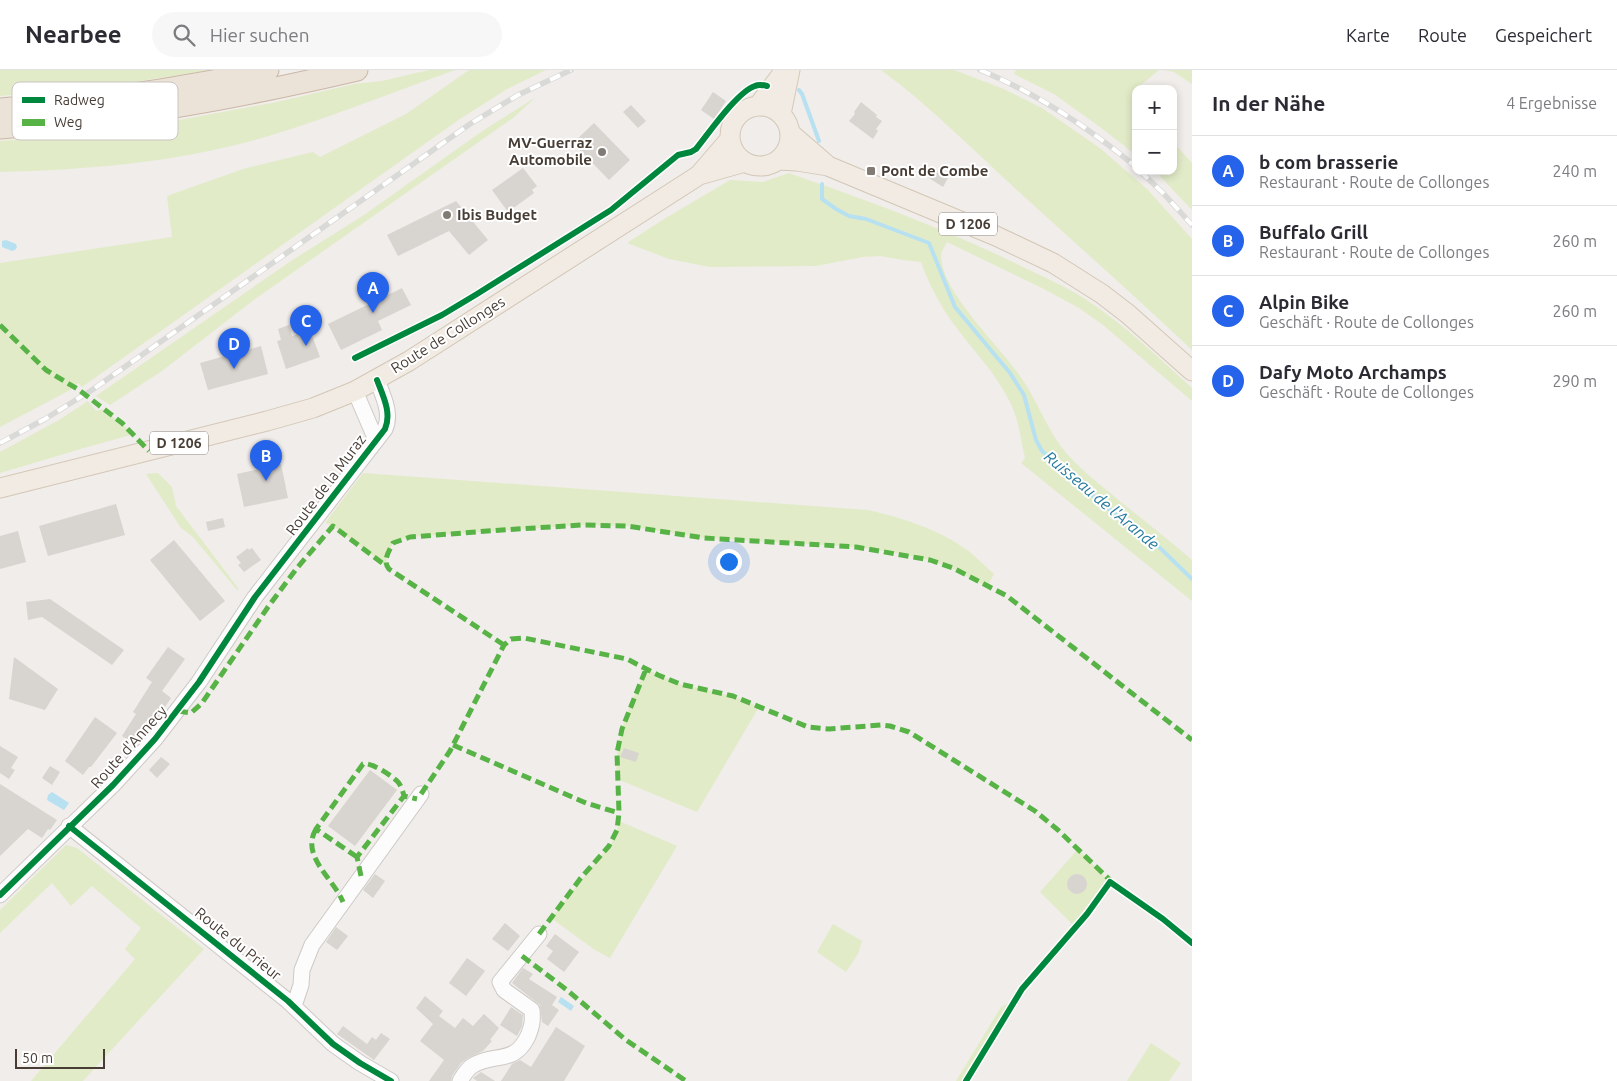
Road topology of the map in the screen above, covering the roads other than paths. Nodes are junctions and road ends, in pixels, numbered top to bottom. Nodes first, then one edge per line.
1 (268, 70) edge
2 (357, 70) edge
3 (784, 70) edge
4 (790, 70) edge
5 (178, 88) edge
6 (758, 106) junction
7 (178, 107) edge
8 (781, 114) junction
9 (790, 133) junction
10 (730, 139) junction
11 (779, 160) junction
12 (746, 162) junction
13 (828, 166) junction
14 (699, 176) junction
15 (1192, 370) edge
16 (377, 380) junction
17 (355, 391) junction
18 (376, 440) junction
19 (0, 488) edge
20 (255, 597) joint
21 (421, 794) dead end
22 (69, 826) junction
23 (0, 895) edge
24 (539, 934) dead end
25 (294, 1006) junction
26 (391, 1081) edge
27 (460, 1081) edge

1 - 5 highway
2 - 7 highway
3 - 6 main road
4 - 8 main road
6 - 8 main road
6 - 10 main road
8 - 9 main road
9 - 11 main road
9 - 13 main road, D 1206
10 - 12 main road
10 - 14 main road, Route de Collonges / D 1206
11 - 12 main road
11 - 13 main road, D 1206
12 - 14 main road, Route de Collonges / D 1206
13 - 15 main road, D 1206
14 - 16 main road, Route de Collonges / D 1206
16 - 17 main road, Route de Collonges / D 1206
16 - 18 street, Route de la Muraz
17 - 18 street, Route de la Muraz
17 - 19 main road, Route de Collonges / D 1206
18 - 20 street, Route de la Muraz
20 - 22 street, Route d'Annecy
21 - 25 street
22 - 23 street, Route d'Annecy
22 - 25 street, Route du Prieur
24 - 27 street
25 - 26 street, Route du Prieur

